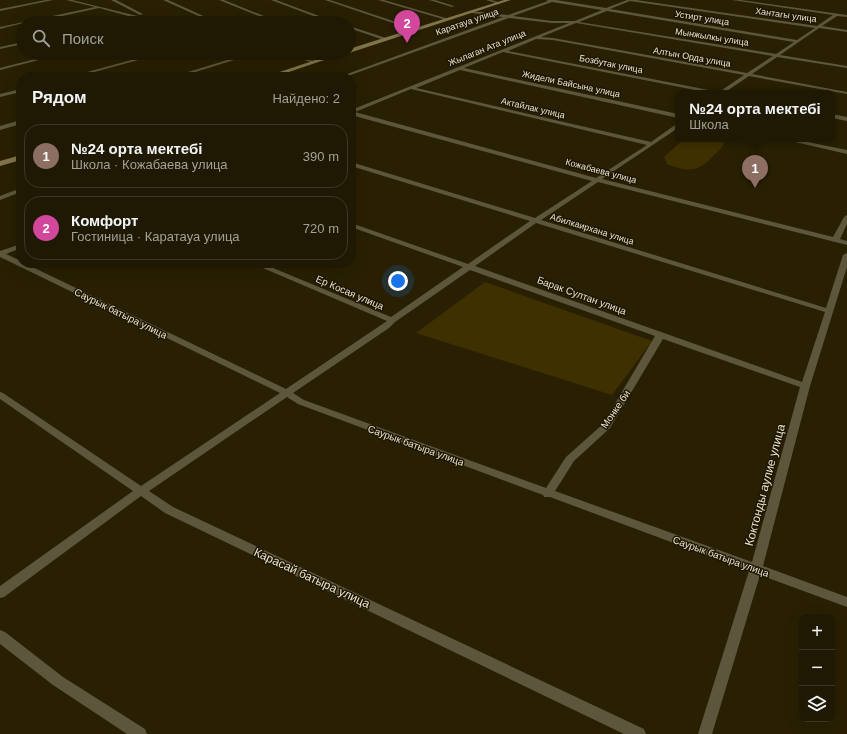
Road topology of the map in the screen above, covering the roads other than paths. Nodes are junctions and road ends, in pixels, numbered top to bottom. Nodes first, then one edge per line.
1 (51, 0) edge
2 (68, 0) edge
3 (113, 0) edge
4 (165, 0) edge
5 (221, 0) edge
6 (273, 0) edge
7 (327, 0) edge
8 (380, 0) edge
9 (431, 0) edge
10 (488, 0) edge
11 (509, 0) edge
12 (551, 0) edge
13 (629, 0) edge
14 (734, 0) edge
15 (499, 3) junction
16 (452, 6) dead end
17 (100, 7) junction
18 (0, 10) edge
19 (603, 10) junction
20 (472, 12) junction
21 (836, 14) junction
22 (57, 16) edge
23 (136, 16) joint
24 (201, 16) edge
25 (261, 16) edge
26 (317, 16) edge
27 (512, 16) junction
28 (847, 16) edge
29 (448, 19) junction
30 (394, 22) dead end
31 (575, 22) junction
32 (16, 25) edge
33 (818, 27) junction
34 (0, 28) edge
35 (356, 29) edge
36 (847, 31) edge
37 (534, 38) junction
38 (385, 39) junction
39 (798, 41) junction
40 (16, 45) edge
41 (0, 48) edge
42 (356, 49) edge
43 (503, 51) junction
44 (777, 56) junction
45 (36, 60) edge
46 (135, 60) edge
47 (231, 60) edge
48 (307, 60) edge
49 (321, 60) edge
50 (315, 62) junction
51 (847, 67) edge
52 (461, 68) junction
53 (0, 69) edge
54 (90, 72) edge
55 (191, 72) edge
56 (284, 72) edge
57 (355, 72) edge
58 (748, 75) junction
59 (411, 88) junction
60 (702, 90) edge
61 (726, 90) edge
62 (16, 91) edge
63 (847, 92) edge
64 (0, 96) edge
65 (356, 111) edge
66 (356, 114) edge
67 (675, 115) edge
68 (835, 116) edge
69 (847, 118) edge
70 (16, 123) edge
71 (675, 127) edge
72 (0, 128) edge
73 (799, 142) edge
74 (652, 144) junction
75 (847, 152) edge
76 (16, 159) edge
77 (0, 164) edge
78 (356, 166) edge
79 (597, 180) junction
80 (16, 192) edge
81 (0, 198) edge
82 (847, 217) edge
83 (535, 221) junction
84 (356, 227) edge
85 (835, 241) junction
86 (847, 243) edge
87 (16, 248) edge
88 (0, 254) edge
89 (847, 255) edge
90 (16, 262) edge
91 (469, 266) junction
92 (29, 268) edge
93 (267, 268) edge
94 (829, 311) junction
95 (392, 320) junction
96 (660, 336) junction
97 (806, 386) junction
98 (287, 394) junction
99 (0, 395) edge
100 (141, 491) junction
101 (548, 494) junction
102 (756, 568) junction
103 (0, 593) edge
104 (847, 602) edge
105 (0, 636) edge
106 (140, 734) edge
107 (639, 734) edge
108 (705, 734) edge

1 - 18 street
2 - 17 street
3 - 23 street
4 - 24 street
5 - 25 street
6 - 26 street
7 - 30 street
8 - 29 street
9 - 16 street
10 - 15 street
11 - 15 main road
12 - 19 street, Устирт улица
12 - 27 street, Каратауа улица
13 - 19 street, Жылаган Ата улица
13 - 33 street, Хантагы улица
14 - 21 street
15 - 20 main road
17 - 22 street
17 - 23 street
19 - 31 street, Жылаган Ата улица
19 - 39 street, Устирт улица
20 - 27 street
20 - 29 main road
21 - 28 street
21 - 33 street
27 - 31 street
27 - 57 street, Каратауа улица
29 - 38 main road
31 - 37 street, Жылаган Ата улица
31 - 44 street, Мынжылкы улица
32 - 34 street
33 - 36 street, Хантагы улица
33 - 39 street
35 - 38 street
37 - 43 street, Жылаган Ата улица
37 - 58 street, Алтын Орда улица
38 - 42 main road
39 - 44 street
40 - 41 street
43 - 52 street, Жылаган Ата улица
43 - 60 street, Бозбутак улица
44 - 51 street, Мынжылкы улица
44 - 58 street
45 - 53 street
46 - 54 street
47 - 55 street
48 - 50 street
49 - 50 main road
50 - 56 main road
52 - 59 street, Жылаган Ата улица
52 - 67 street, Жидели Байсына улица
58 - 61 street
58 - 63 street, Алтын Орда улица
59 - 65 street, Жылаган Ата улица
59 - 74 street, Актайлак улица
62 - 64 street
66 - 79 street, Кожабаева улица
68 - 69 street
70 - 72 street
71 - 74 street
73 - 75 street
74 - 79 street
76 - 77 main road
78 - 83 street, Абилкаирхана улица
79 - 83 street
79 - 85 street, Кожабаева улица
80 - 81 street
82 - 85 street
83 - 91 street
83 - 94 street, Абилкаирхана улица
84 - 91 street, Барак Султан улица
85 - 86 street, Кожабаева улица
87 - 88 street
88 - 90 street, Саурык батыра улица
89 - 94 street, Коктонды аулие улица
91 - 95 street
91 - 96 street, Барак Султан улица
92 - 98 street, Саурык батыра улица
93 - 95 street, Ер Косая улица
94 - 97 street, Коктонды аулие улица
95 - 98 street
96 - 97 street, Барак Султан улица
96 - 101 street, Монке би
97 - 102 street, Коктонды аулие улица
98 - 100 street
98 - 101 street, Саурык батыра улица
99 - 100 street, Карасай батыра улица
100 - 103 street
100 - 107 street, Карасай батыра улица
101 - 102 street, Саурык батыра улица
102 - 104 street, Саурык батыра улица
102 - 108 street, Коктонды аулие улица
105 - 106 street

